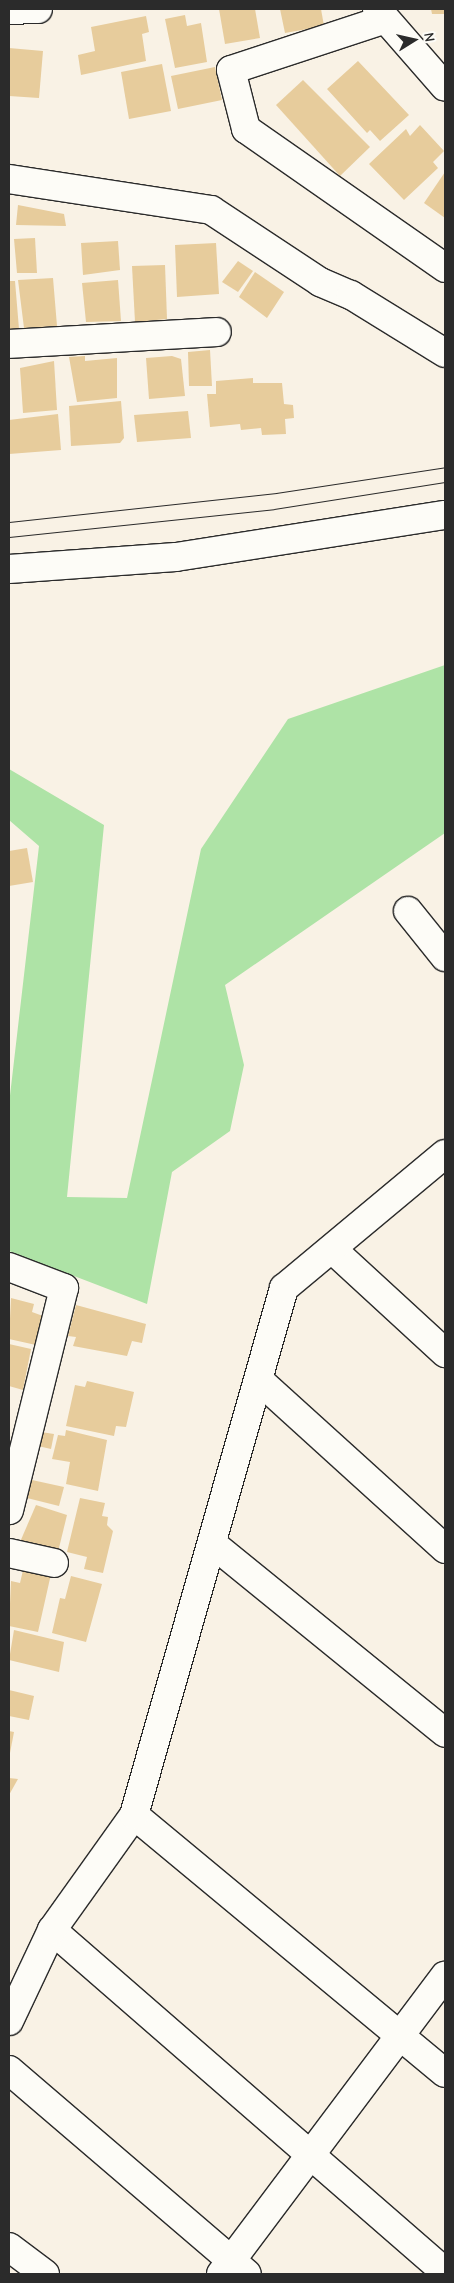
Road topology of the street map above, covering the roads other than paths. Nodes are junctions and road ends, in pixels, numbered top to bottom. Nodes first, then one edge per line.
1 (38, 9) edge
2 (9, 10) edge
3 (380, 15) edge
4 (445, 87) edge
5 (9, 179) edge
6 (445, 268) edge
7 (217, 332) dead end
8 (9, 344) edge
9 (445, 353) edge
10 (445, 515) edge
11 (9, 569) edge
12 (408, 911) dead end
13 (445, 957) edge
14 (441, 1165) edge
15 (332, 1249) junction
16 (9, 1267) edge
17 (445, 1353) edge
18 (260, 1381) junction
19 (9, 1510) edge
20 (214, 1545) junction
21 (445, 1549) edge
22 (9, 1553) edge
23 (54, 1563) dead end
24 (445, 1733) edge
25 (134, 1815) junction
26 (52, 1930) junction
27 (445, 1976) edge
28 (9, 2021) edge
29 (400, 2036) junction
30 (9, 2070) edge
31 (445, 2073) edge
32 (309, 2156) junction
33 (9, 2247) edge
34 (233, 2270) edge
35 (445, 2272) edge
36 (45, 2274) edge

1 - 2 street
3 - 4 street
3 - 6 street
5 - 9 street
7 - 8 street
10 - 11 street
12 - 13 street
14 - 15 street
15 - 17 street
15 - 18 street
16 - 19 street
18 - 20 street
18 - 21 street
20 - 24 street
20 - 25 street
22 - 23 street
25 - 26 street
25 - 29 street
26 - 28 street
26 - 32 street
27 - 29 street
29 - 31 street
29 - 32 street
30 - 34 street
32 - 34 street
32 - 35 street
33 - 36 street

